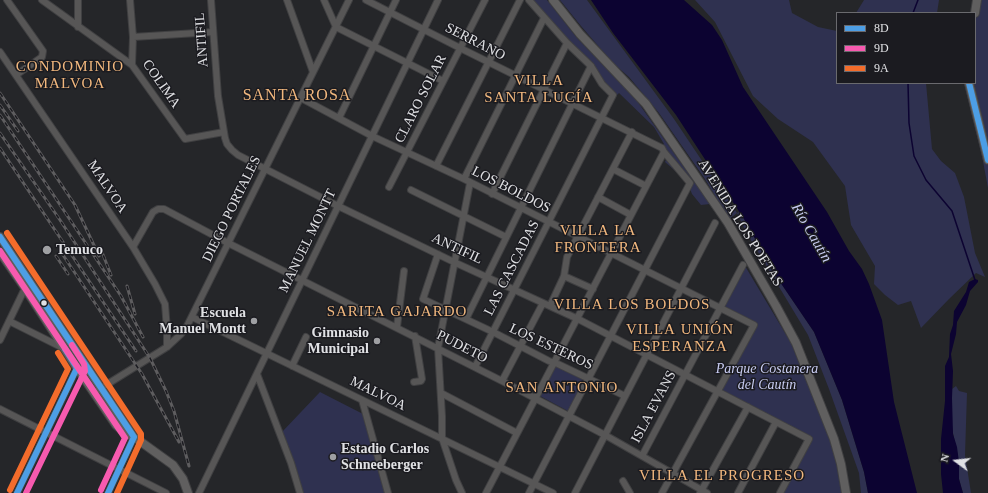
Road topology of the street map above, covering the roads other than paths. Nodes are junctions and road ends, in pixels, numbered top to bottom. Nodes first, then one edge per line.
1 (7, 0) edge
2 (42, 0) edge
3 (78, 0) edge
4 (130, 0) edge
5 (211, 0) edge
6 (287, 0) edge
7 (324, 0) edge
8 (349, 0) edge
9 (366, 0) edge
10 (396, 0) edge
11 (438, 0) edge
12 (485, 0) edge
13 (520, 0) edge
14 (529, 0) edge
15 (553, 0) edge
16 (978, 1) edge
17 (390, 12) junction
18 (975, 12) edge
19 (544, 18) junction
20 (78, 27) junction
21 (336, 27) junction
22 (424, 29) junction
23 (213, 32) junction
24 (133, 37) junction
25 (567, 44) junction
26 (373, 47) junction
27 (460, 48) junction
28 (0, 52) edge
29 (487, 62) junction
30 (407, 64) junction
31 (132, 65) junction
32 (591, 66) junction
33 (313, 72) junction
34 (16, 75) junction
35 (515, 76) junction
36 (443, 82) junction
37 (969, 84) edge
38 (544, 89) junction
39 (301, 98) junction
40 (572, 103) junction
41 (339, 118) junction
42 (602, 118) junction
43 (224, 132) junction
44 (632, 132) junction
45 (372, 136) junction
46 (406, 152) junction
47 (664, 152) junction
48 (988, 160) edge
49 (436, 166) junction
50 (265, 168) junction
51 (613, 169) junction
52 (464, 180) junction
53 (470, 183) junction
54 (646, 186) junction
55 (389, 187) dead end
56 (411, 190) dead end
57 (492, 194) junction
58 (598, 197) junction
59 (338, 206) junction
60 (520, 208) junction
61 (632, 215) junction
62 (464, 216) junction
63 (549, 222) junction
64 (715, 223) dead end
65 (506, 237) junction
66 (577, 237) junction
67 (0, 238) edge
68 (228, 243) junction
69 (134, 247) junction
70 (0, 252) edge
71 (438, 254) junction
72 (611, 254) junction
73 (456, 262) junction
74 (743, 265) dead end
75 (644, 270) junction
76 (404, 271) dead end
77 (487, 276) junction
78 (564, 276) junction
79 (29, 279) junction
80 (302, 280) junction
81 (25, 288) junction
82 (593, 289) junction
83 (681, 289) junction
84 (515, 290) junction
85 (543, 303) junction
86 (550, 306) junction
87 (720, 308) junction
88 (446, 310) junction
89 (192, 317) junction
90 (466, 319) junction
91 (578, 319) junction
92 (9, 321) junction
93 (397, 327) junction
94 (493, 332) junction
95 (416, 336) junction
96 (611, 336) junction
97 (306, 337) dead end
98 (0, 340) edge
99 (520, 346) junction
100 (167, 347) junction
101 (438, 348) junction
102 (66, 350) junction
103 (266, 354) junction
104 (647, 355) junction
105 (85, 362) junction
106 (554, 363) junction
107 (292, 366) junction
108 (475, 367) junction
109 (76, 368) junction
110 (257, 374) junction
111 (684, 375) junction
112 (589, 378) junction
113 (502, 381) junction
114 (414, 382) dead end
115 (102, 388) junction
116 (717, 392) junction
117 (94, 393) junction
118 (441, 393) junction
119 (625, 396) junction
120 (536, 398) junction
121 (362, 400) junction
122 (748, 408) junction
123 (0, 409) edge
124 (569, 416) junction
125 (776, 422) junction
126 (45, 432) junction
127 (517, 433) junction
128 (605, 435) junction
129 (134, 437) junction
130 (442, 438) junction
131 (642, 456) junction
132 (500, 466) junction
133 (120, 469) junction
134 (673, 473) junction
135 (623, 481) dead end
136 (534, 483) junction
137 (298, 485) junction
138 (703, 492) edge
139 (17, 493) edge
140 (108, 493) edge
141 (166, 493) edge
142 (188, 493) edge
143 (199, 493) edge
144 (294, 493) edge
145 (300, 493) edge
146 (388, 493) edge
147 (462, 493) edge
148 (486, 493) edge
149 (529, 493) edge
150 (553, 493) edge
151 (575, 493) edge
152 (630, 493) edge
153 (662, 493) edge
154 (738, 493) edge
155 (780, 493) edge
156 (846, 493) edge

1 - 34 street
2 - 20 street
3 - 20 street
4 - 24 street, COLIMA
5 - 23 street, ANTIFIL
6 - 33 street
7 - 21 street
8 - 21 street, DIEGO PORTALES
9 - 17 street, SERRANO
10 - 17 street
11 - 22 street, MANUEL MONTT
12 - 27 street, CLARO SOLAR
13 - 29 street
14 - 19 street
15 - 156 main road, AVENIDA LOS POETAS
16 - 18 main road
17 - 22 street, SERRANO
17 - 26 street
19 - 25 street
19 - 35 street
20 - 31 street
21 - 26 street
21 - 33 street, DIEGO PORTALES
22 - 27 street, SERRANO
22 - 30 street, MANUEL MONTT
23 - 24 street
23 - 43 street, ANTIFIL
24 - 31 street, COLIMA
25 - 32 street
25 - 38 street
26 - 30 street
26 - 41 street
27 - 29 street, SERRANO
27 - 36 street, CLARO SOLAR
28 - 34 street, MALVOA
29 - 35 street, SERRANO
29 - 49 street
30 - 36 street
30 - 45 street, MANUEL MONTT
31 - 43 street, COLIMA
32 - 40 street
32 - 42 street, LAS CASCADAS
33 - 39 street, DIEGO PORTALES
34 - 69 street, MALVOA
35 - 38 street, SERRANO
35 - 52 street
36 - 46 street, CLARO SOLAR
37 - 48 main road
38 - 40 street, SERRANO
38 - 57 street
39 - 41 street, LOS BOLDOS
39 - 50 street, DIEGO PORTALES
40 - 42 street, SERRANO
40 - 60 street
41 - 45 street, LOS BOLDOS
42 - 44 street, SERRANO
42 - 63 street, LAS CASCADAS
43 - 50 street, ANTIFIL
44 - 47 street, SERRANO
44 - 51 street
45 - 46 street, LOS BOLDOS
45 - 59 street, MANUEL MONTT
46 - 49 street, LOS BOLDOS
46 - 55 street, CLARO SOLAR
47 - 54 street
47 - 75 street, SERRANO
49 - 52 street, LOS BOLDOS
50 - 59 street, ANTIFIL
50 - 68 street, DIEGO PORTALES
51 - 54 street
51 - 58 street
52 - 53 street, LOS BOLDOS
53 - 57 street, LOS BOLDOS
53 - 62 street
54 - 61 street
56 - 62 street
57 - 60 street, LOS BOLDOS
58 - 61 street
58 - 66 street
59 - 71 street, ANTIFIL
59 - 80 street, MANUEL MONTT
60 - 63 street, LOS BOLDOS
60 - 65 street
61 - 72 street
62 - 65 street
62 - 73 street
63 - 66 street, LOS BOLDOS
63 - 84 street, LAS CASCADAS
64 - 83 street
65 - 77 street
66 - 72 street, LOS BOLDOS
66 - 78 street
67 - 79 main road
68 - 69 street, PUDETO
68 - 80 street, PUDETO
68 - 89 street, DIEGO PORTALES
69 - 100 street, MALVOA
70 - 81 main road
71 - 73 street, ANTIFIL
71 - 88 street, LOS ESTEROS
72 - 75 street, LOS BOLDOS
72 - 82 street
73 - 77 street, ANTIFIL
73 - 88 street
74 - 87 street, ISLA EVANS
75 - 83 street, LOS BOLDOS
75 - 96 street
76 - 93 street
77 - 84 street, ANTIFIL
77 - 90 street
78 - 82 street
78 - 86 street
79 - 81 street
79 - 105 main road
80 - 93 street, PUDETO
80 - 103 street, MANUEL MONTT
81 - 92 street
81 - 102 main road
82 - 91 street
83 - 87 street, LOS BOLDOS
83 - 104 street
84 - 85 street, ANTIFIL
84 - 94 street, LAS CASCADAS
85 - 86 street, ANTIFIL
85 - 99 street
86 - 91 street, ANTIFIL
87 - 111 street, ISLA EVANS
87 - 116 street, LOS BOLDOS
88 - 90 street, LOS ESTEROS
88 - 101 street
89 - 100 street, DIEGO PORTALES
89 - 103 street, MALVOA
90 - 94 street, LOS ESTEROS
91 - 96 street, ANTIFIL
91 - 106 street
92 - 98 street
92 - 102 street
93 - 95 street, PUDETO
94 - 99 street, LOS ESTEROS
94 - 108 street, LAS CASCADAS
95 - 101 street, PUDETO
95 - 114 street
96 - 104 street, ANTIFIL
96 - 112 street
97 - 107 street
99 - 106 street, LOS ESTEROS
99 - 113 street
100 - 115 street, DIEGO PORTALES
101 - 108 street, PUDETO
101 - 118 street
102 - 109 main road
103 - 107 street, MALVOA
103 - 110 street, MANUEL MONTT
104 - 111 street, ANTIFIL
104 - 119 street
105 - 109 street
105 - 115 main road
106 - 112 street, LOS ESTEROS
106 - 120 street
107 - 121 street, MALVOA
108 - 113 street, PUDETO
109 - 117 main road
109 - 126 street
110 - 137 street
110 - 143 street, MANUEL MONTT
111 - 116 street, ANTIFIL
111 - 131 street, ISLA EVANS
112 - 119 street, LOS ESTEROS
112 - 124 street
113 - 120 street, PUDETO
115 - 117 street, DIEGO PORTALES
115 - 129 main road
116 - 122 street, ANTIFIL
116 - 134 street
117 - 129 main road
118 - 127 street
118 - 130 street
119 - 128 street
120 - 124 street, PUDETO
120 - 127 street
121 - 130 street, MALVOA
121 - 146 street
122 - 125 street, ANTIFIL
122 - 138 street
123 - 126 street
124 - 128 street, PUDETO
124 - 136 street
125 - 154 street
125 - 155 street, ANTIFIL
126 - 133 street
126 - 139 street
127 - 132 street
128 - 131 street, PUDETO
128 - 151 street
129 - 133 street
129 - 142 main road
130 - 132 street, MALVOA
130 - 147 street
131 - 134 street, PUDETO
132 - 136 street, MALVOA
132 - 148 street
133 - 140 street
133 - 141 street
134 - 138 street, PUDETO
134 - 153 street
135 - 152 street
136 - 149 street
136 - 150 street, MALVOA
137 - 144 street
137 - 145 street

